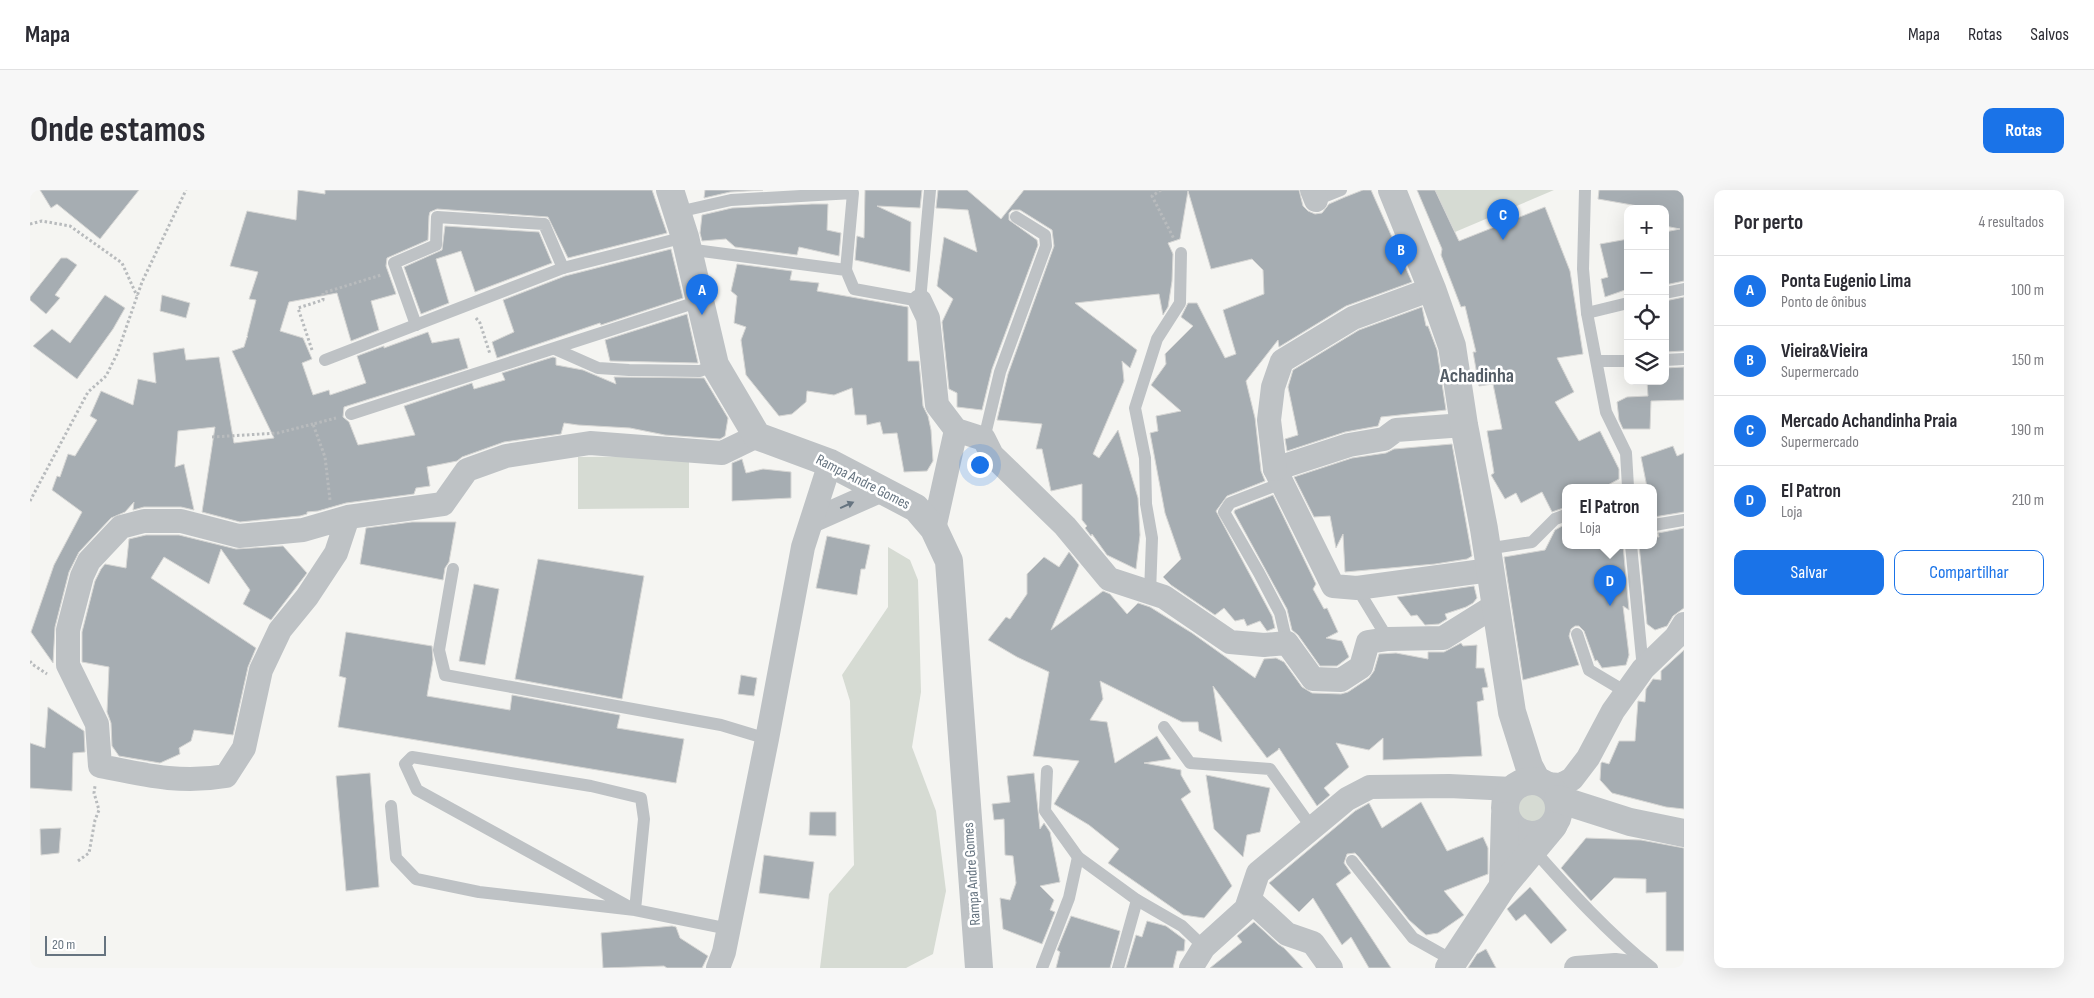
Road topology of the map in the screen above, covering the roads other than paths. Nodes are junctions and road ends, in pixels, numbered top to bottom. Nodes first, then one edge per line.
1 (930, 190) edge
2 (1341, 190) edge
3 (1392, 190) edge
4 (1585, 190) edge
5 (1314, 195) edge
6 (1016, 217) dead end
7 (680, 222) edge
8 (1181, 253) road end
9 (563, 268) junction
10 (846, 270) junction
11 (1432, 289) junction
12 (1684, 289) edge
13 (1669, 293) edge
14 (700, 301) junction
15 (920, 301) junction
16 (1624, 304) edge
17 (1587, 313) junction
18 (416, 325) junction
19 (555, 349) junction
20 (1684, 359) edge
21 (325, 360) road end
22 (1669, 360) edge
23 (1598, 361) junction
24 (1624, 361) edge
25 (715, 365) junction
26 (351, 414) road end
27 (1464, 425) junction
28 (956, 430) junction
29 (757, 436) junction
30 (984, 439) junction
31 (830, 463) junction
32 (1278, 476) junction
33 (1628, 484) edge
34 (882, 490) junction
35 (1562, 516) edge
36 (341, 519) junction
37 (1684, 520) edge
38 (812, 521) junction
39 (1657, 524) edge
40 (934, 529) junction
41 (1631, 549) edge
42 (1488, 559) junction
43 (453, 569) dead end
44 (1357, 588) junction
45 (1150, 593) junction
46 (1496, 605) junction
47 (1684, 624) edge
48 (1577, 634) dead end
49 (1388, 639) junction
50 (1288, 643) junction
51 (1643, 669) junction
52 (1626, 692) junction
53 (1164, 728) dead end
54 (767, 739) junction
55 (1046, 771) dead end
56 (1538, 788) junction
57 (391, 806) dead end
58 (1505, 816) junction
59 (1630, 822) junction
60 (1553, 826) junction
61 (1312, 828) junction
62 (1684, 833) edge
63 (1533, 849) junction
64 (1078, 858) junction
65 (1352, 861) dead end
66 (1502, 886) junction
67 (1137, 900) junction
68 (1250, 900) junction
69 (635, 910) junction
70 (728, 929) junction
71 (1204, 947) junction
72 (1452, 964) edge
73 (718, 968) edge
74 (979, 968) edge
75 (1042, 968) edge
76 (1118, 968) edge
77 (1191, 968) edge
78 (1331, 968) edge
79 (1576, 968) edge
80 (1638, 968) edge
81 (1652, 968) edge

1 - 15 lane
2 - 5 lane
3 - 11 street
4 - 17 lane
6 - 30 lane
7 - 9 lane
7 - 10 lane
7 - 10 lane
7 - 14 street
8 - 45 lane
9 - 18 lane
9 - 18 lane
10 - 15 lane
11 - 27 street
11 - 32 street
12 - 13 lane
14 - 19 lane
14 - 25 street
15 - 28 street
16 - 17 lane
17 - 23 lane
18 - 21 lane
19 - 25 lane
19 - 26 lane
20 - 22 lane
23 - 24 lane
23 - 33 lane
25 - 29 street
27 - 32 street
27 - 42 street
28 - 30 street
28 - 40 street
29 - 31 street, Rampa Andre Gomes
29 - 36 street
30 - 45 street
31 - 34 street, Rampa Andre Gomes
31 - 38 street
32 - 44 street
32 - 50 lane
38 -> 34 street
34 - 40 street, Rampa Andre Gomes
35 - 42 lane
36 - 36 street
37 - 39 lane
38 - 54 street
40 - 74 street, Rampa Andre Gomes
41 - 51 lane
42 - 44 street
42 - 46 street
43 - 54 lane
44 - 49 lane
45 - 50 street
46 - 49 street
46 - 56 street
47 - 51 street
48 - 52 lane
49 - 50 street
51 - 52 street
52 - 56 street
53 - 61 lane
54 - 70 street
55 - 64 lane
56 - 58 street
56 - 59 street
56 - 60 street
56 - 61 street
57 - 69 lane
58 - 60 street
58 - 66 street
59 - 60 street
59 - 62 street
60 - 63 street
61 - 68 street
63 - 66 street
63 - 81 lane
64 - 67 lane
64 - 75 lane
65 - 72 lane
66 - 72 street
67 - 71 lane
67 - 76 lane
68 - 71 street
68 - 78 street
69 - 69 lane
69 - 70 lane
70 - 73 street
71 - 77 street
79 - 80 street

